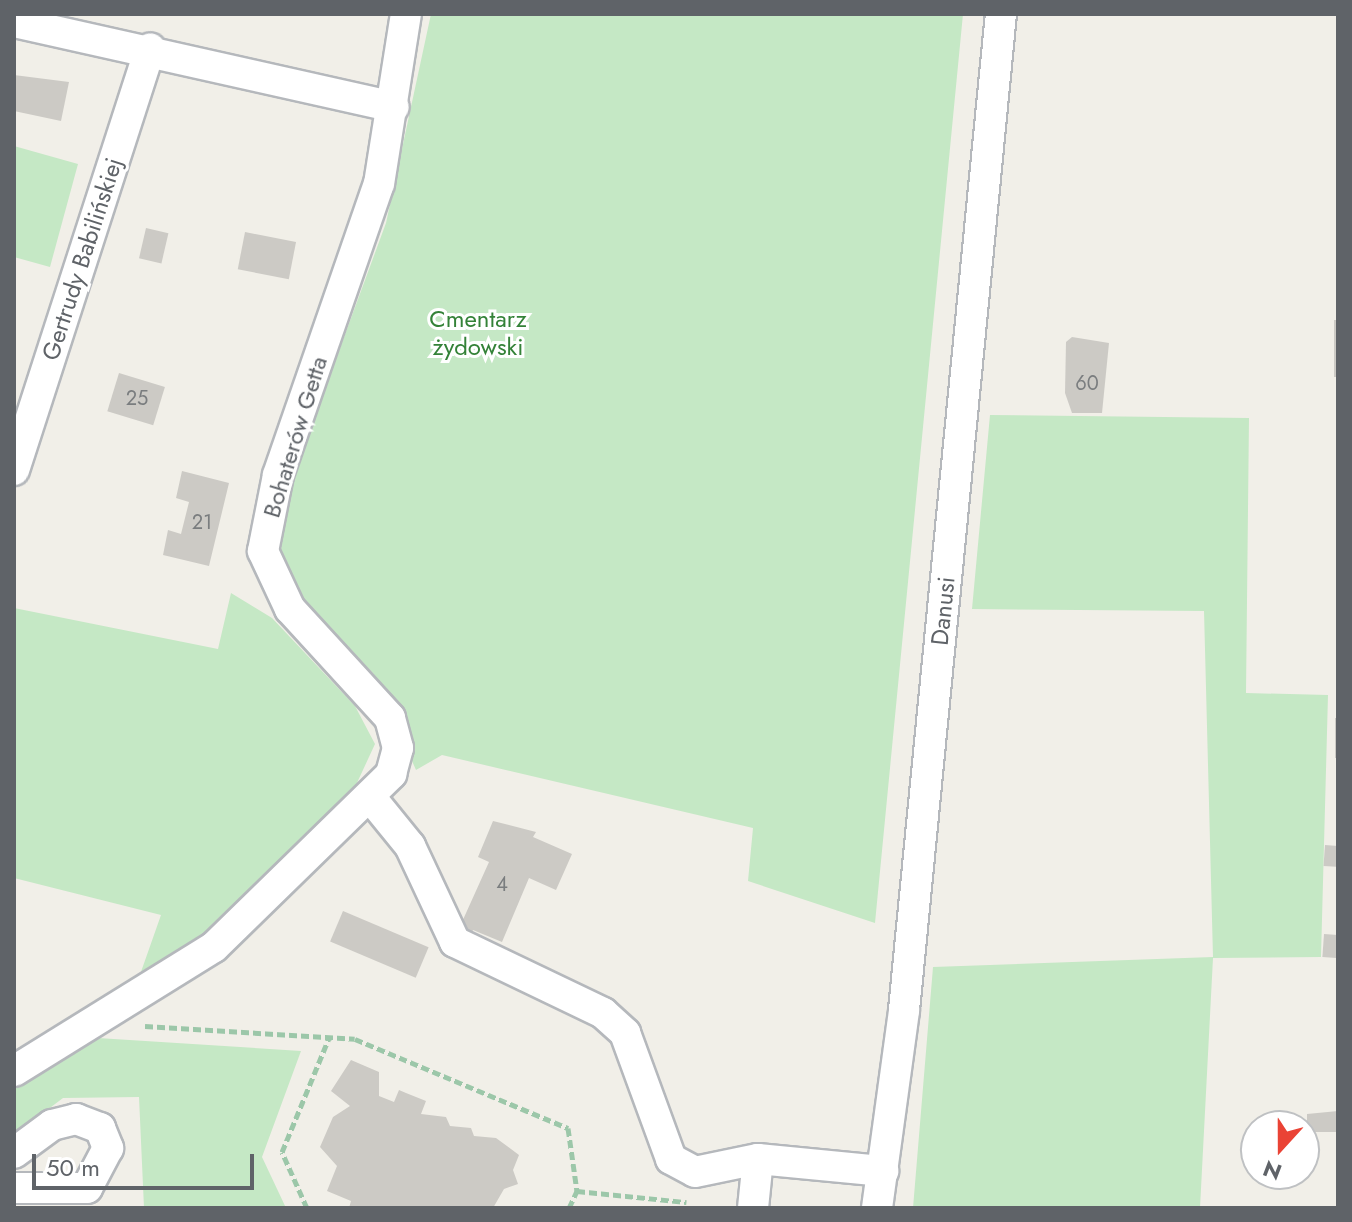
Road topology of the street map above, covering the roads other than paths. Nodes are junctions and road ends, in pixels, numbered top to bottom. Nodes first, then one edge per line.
1 (406, 14) edge
2 (1001, 14) edge
3 (14, 22) edge
4 (150, 48) junction
5 (394, 107) junction
6 (14, 470) edge
7 (371, 798) junction
8 (14, 1071) edge
9 (14, 1153) edge
10 (758, 1159) junction
11 (883, 1171) junction
12 (14, 1188) edge
13 (753, 1208) edge
14 (877, 1208) edge

1 - 5 street, Bohaterów Getta
2 - 11 street, Danusi
3 - 4 street
4 - 5 street
4 - 6 street, Gertrudy Babilińskiej
5 - 7 street, Bohaterów Getta
7 - 8 street, Bohaterów Getta
7 - 10 street
9 - 12 street
10 - 11 street
10 - 13 street
11 - 14 street, Danusi

